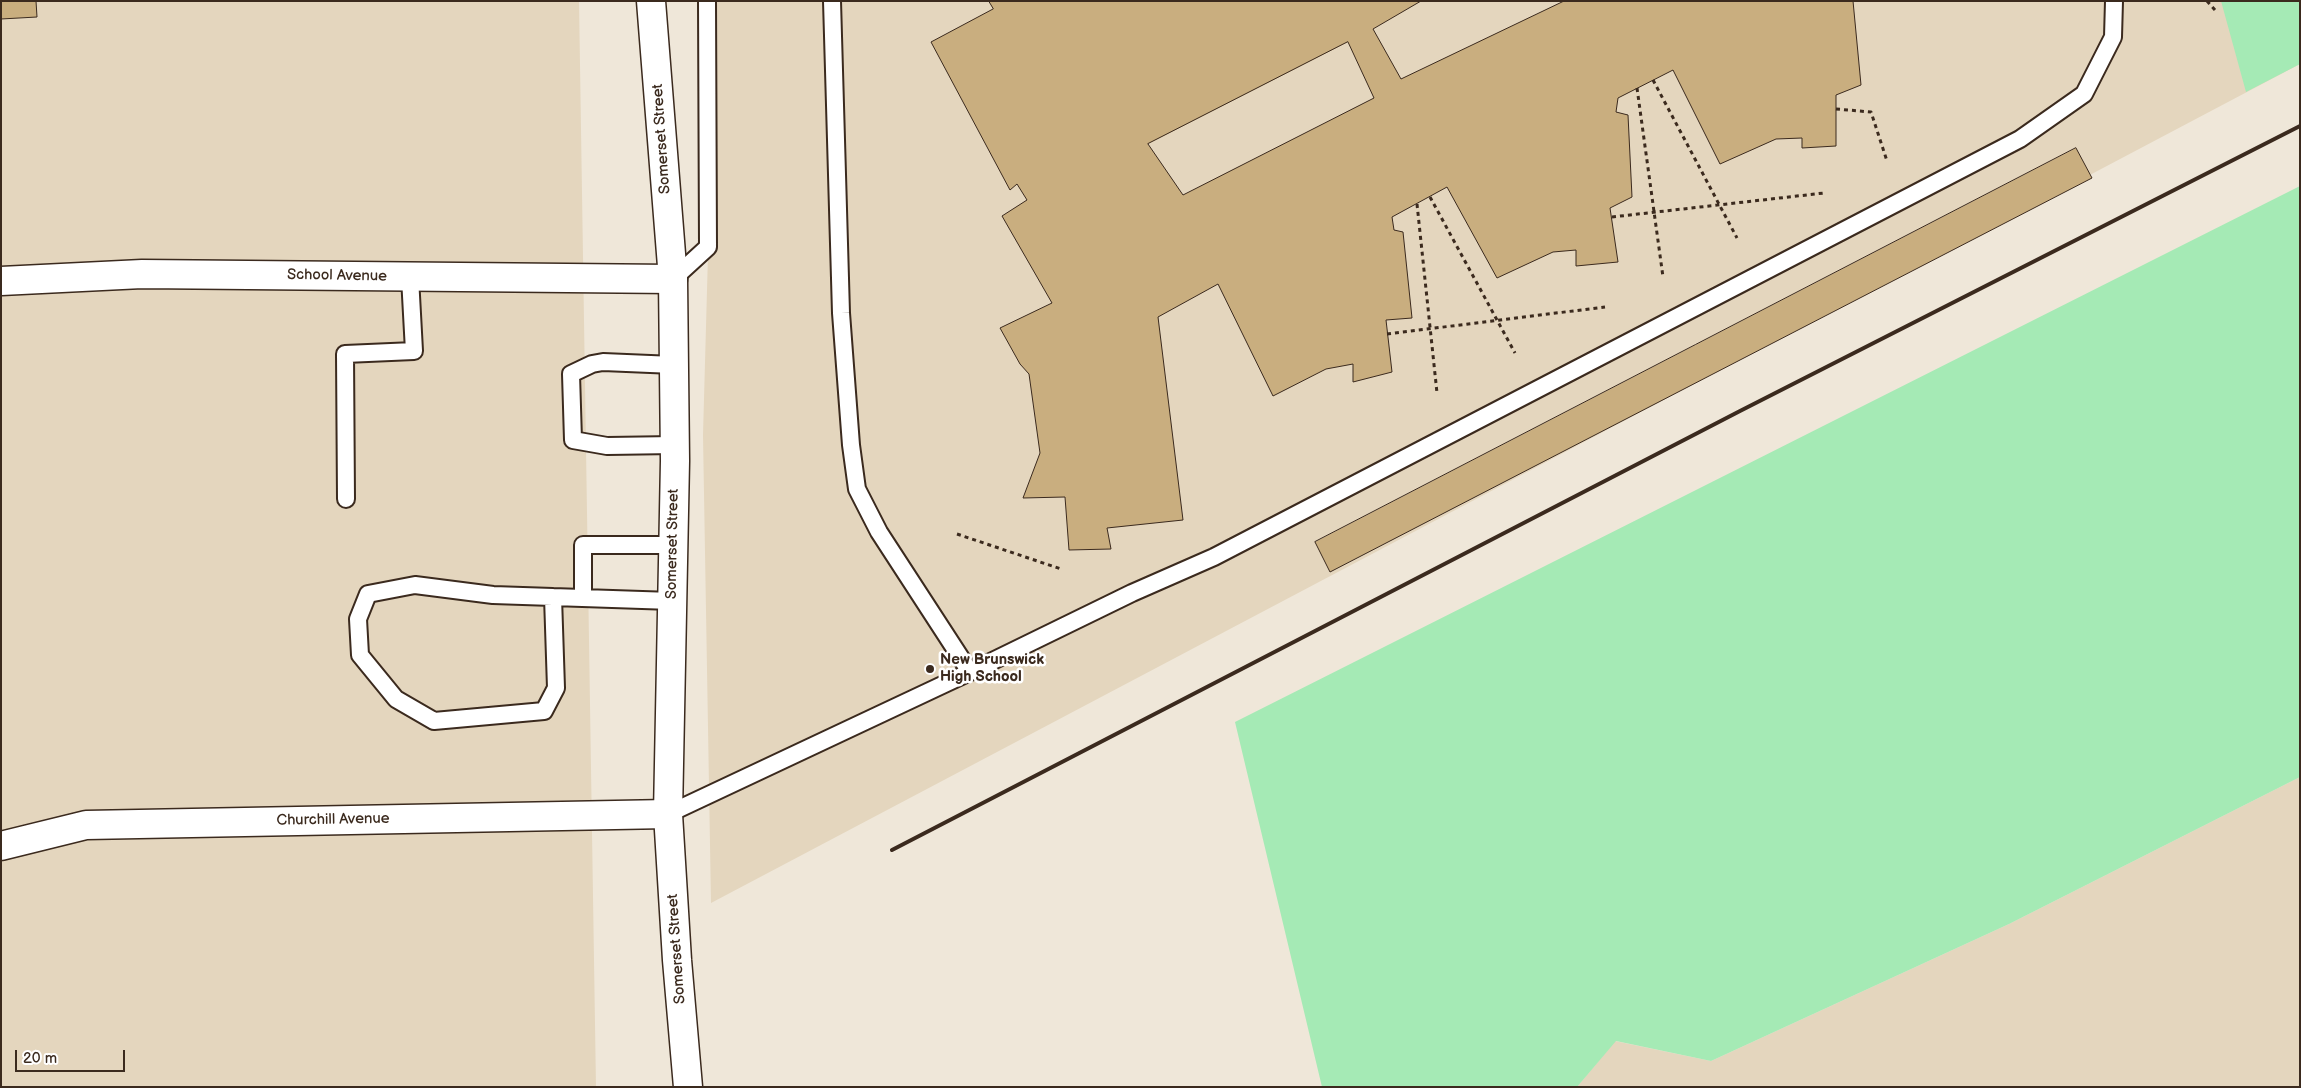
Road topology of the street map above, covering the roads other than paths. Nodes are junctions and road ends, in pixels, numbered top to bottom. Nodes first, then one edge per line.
1 (651, 1) edge
2 (707, 1) edge
3 (832, 1) edge
4 (2114, 1) edge
5 (410, 277) junction
6 (673, 279) junction
7 (1, 281) edge
8 (674, 365) junction
9 (675, 445) junction
10 (346, 498) dead end
11 (673, 545) junction
12 (553, 598) junction
13 (583, 598) junction
14 (672, 601) junction
15 (970, 672) junction
16 (668, 814) junction
17 (1, 846) edge
18 (688, 1087) edge

1 - 6 street, Somerset Street
2 - 6 lane
3 - 15 lane
4 - 15 lane
5 - 6 street, School Avenue
5 - 7 street, School Avenue
5 - 10 lane
6 - 8 street, Somerset Street
8 - 9 street, Somerset Street
8 - 9 lane
9 - 11 street, Somerset Street
11 - 13 lane
11 - 14 street, Somerset Street
12 - 12 lane
12 - 13 lane
13 - 14 lane
14 - 16 street, Somerset Street
15 - 16 lane
16 - 17 street, Churchill Avenue
16 - 18 street, Somerset Street

